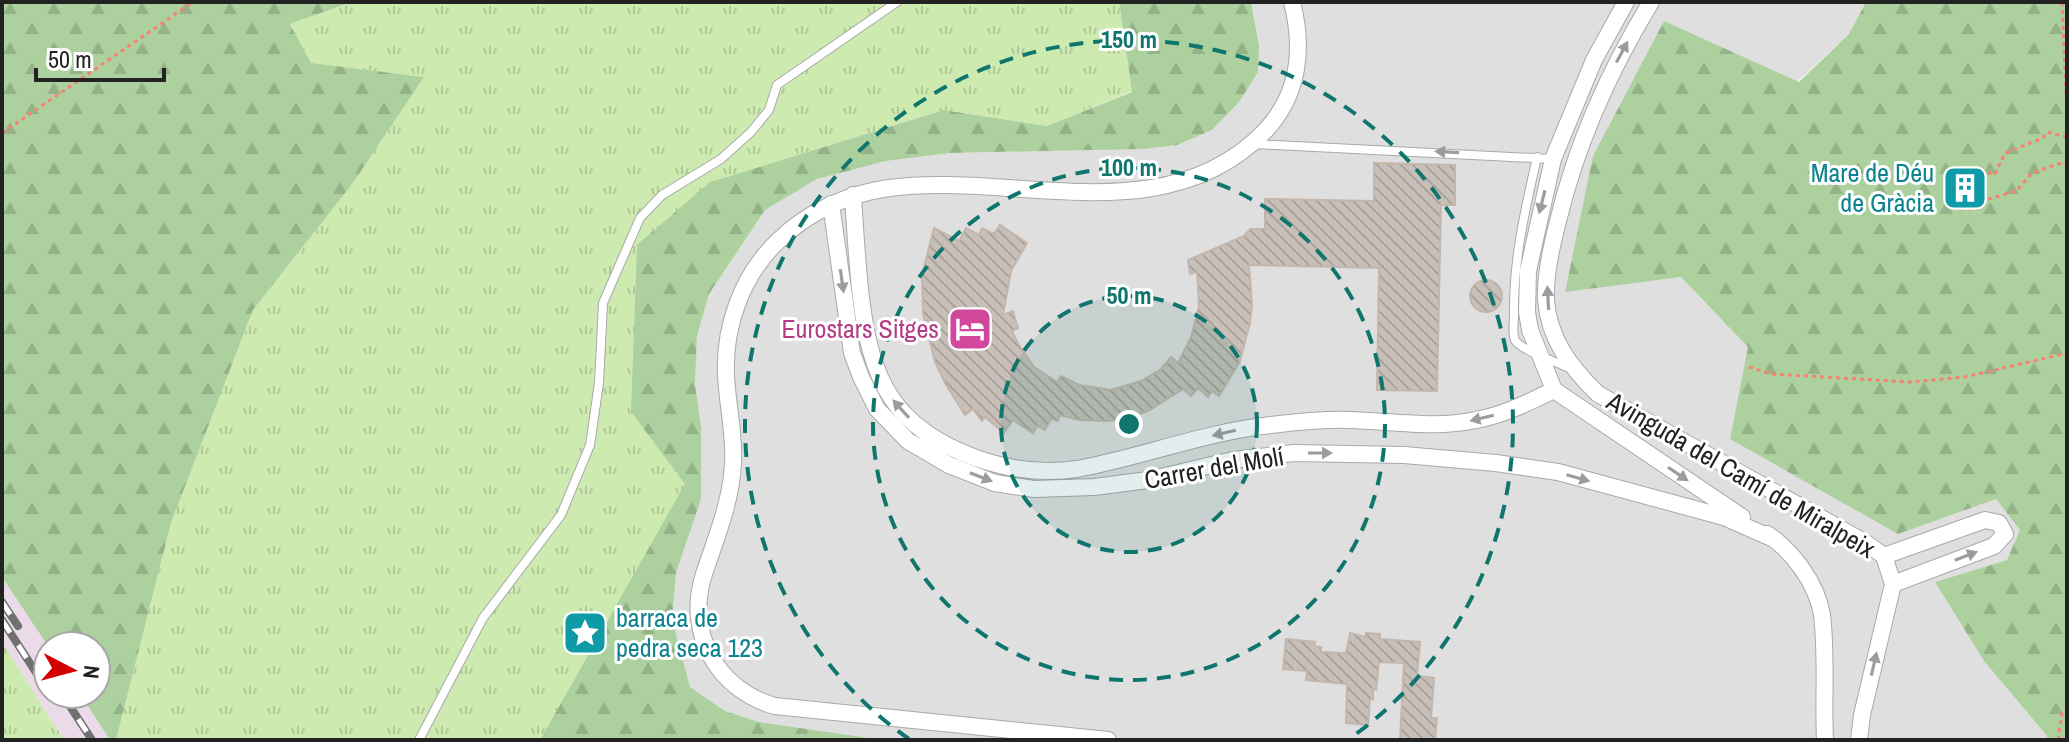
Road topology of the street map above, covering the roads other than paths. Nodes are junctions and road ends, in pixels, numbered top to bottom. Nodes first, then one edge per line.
1 (897, 2) edge
2 (1292, 2) edge
3 (1626, 2) edge
4 (1651, 2) edge
5 (1252, 143) junction
6 (1545, 158) junction
7 (853, 195) junction
8 (831, 204) junction
9 (1538, 353) junction
10 (1573, 370) junction
11 (1554, 390) junction
12 (1776, 540) junction
13 (1884, 556) junction
14 (1893, 584) junction
15 (419, 740) edge
16 (1108, 740) edge
17 (1825, 740) edge
18 (1859, 740) edge

1 - 15 lane
2 - 5 street
3 - 6 street
10 -> 4 street, Avinguda del Camí de Miralpeix
6 -> 5 lane
5 - 7 street
6 -> 9 street
6 - 9 lane
7 - 8 street
11 -> 7 street, Carrer del Molí
8 -> 12 street, Carrer del Molí
8 - 16 street
9 - 10 lane
9 - 11 street
10 - 13 street, Avinguda del Camí de Miralpeix
11 -> 12 street, Avinguda del Camí de Miralpeix
12 - 17 street, Avinguda del Camí de Miralpeix
13 - 14 street, Avinguda del Camí de Miralpeix
14 -> 13 street
18 -> 14 street, Avinguda del Camí de Miralpeix

